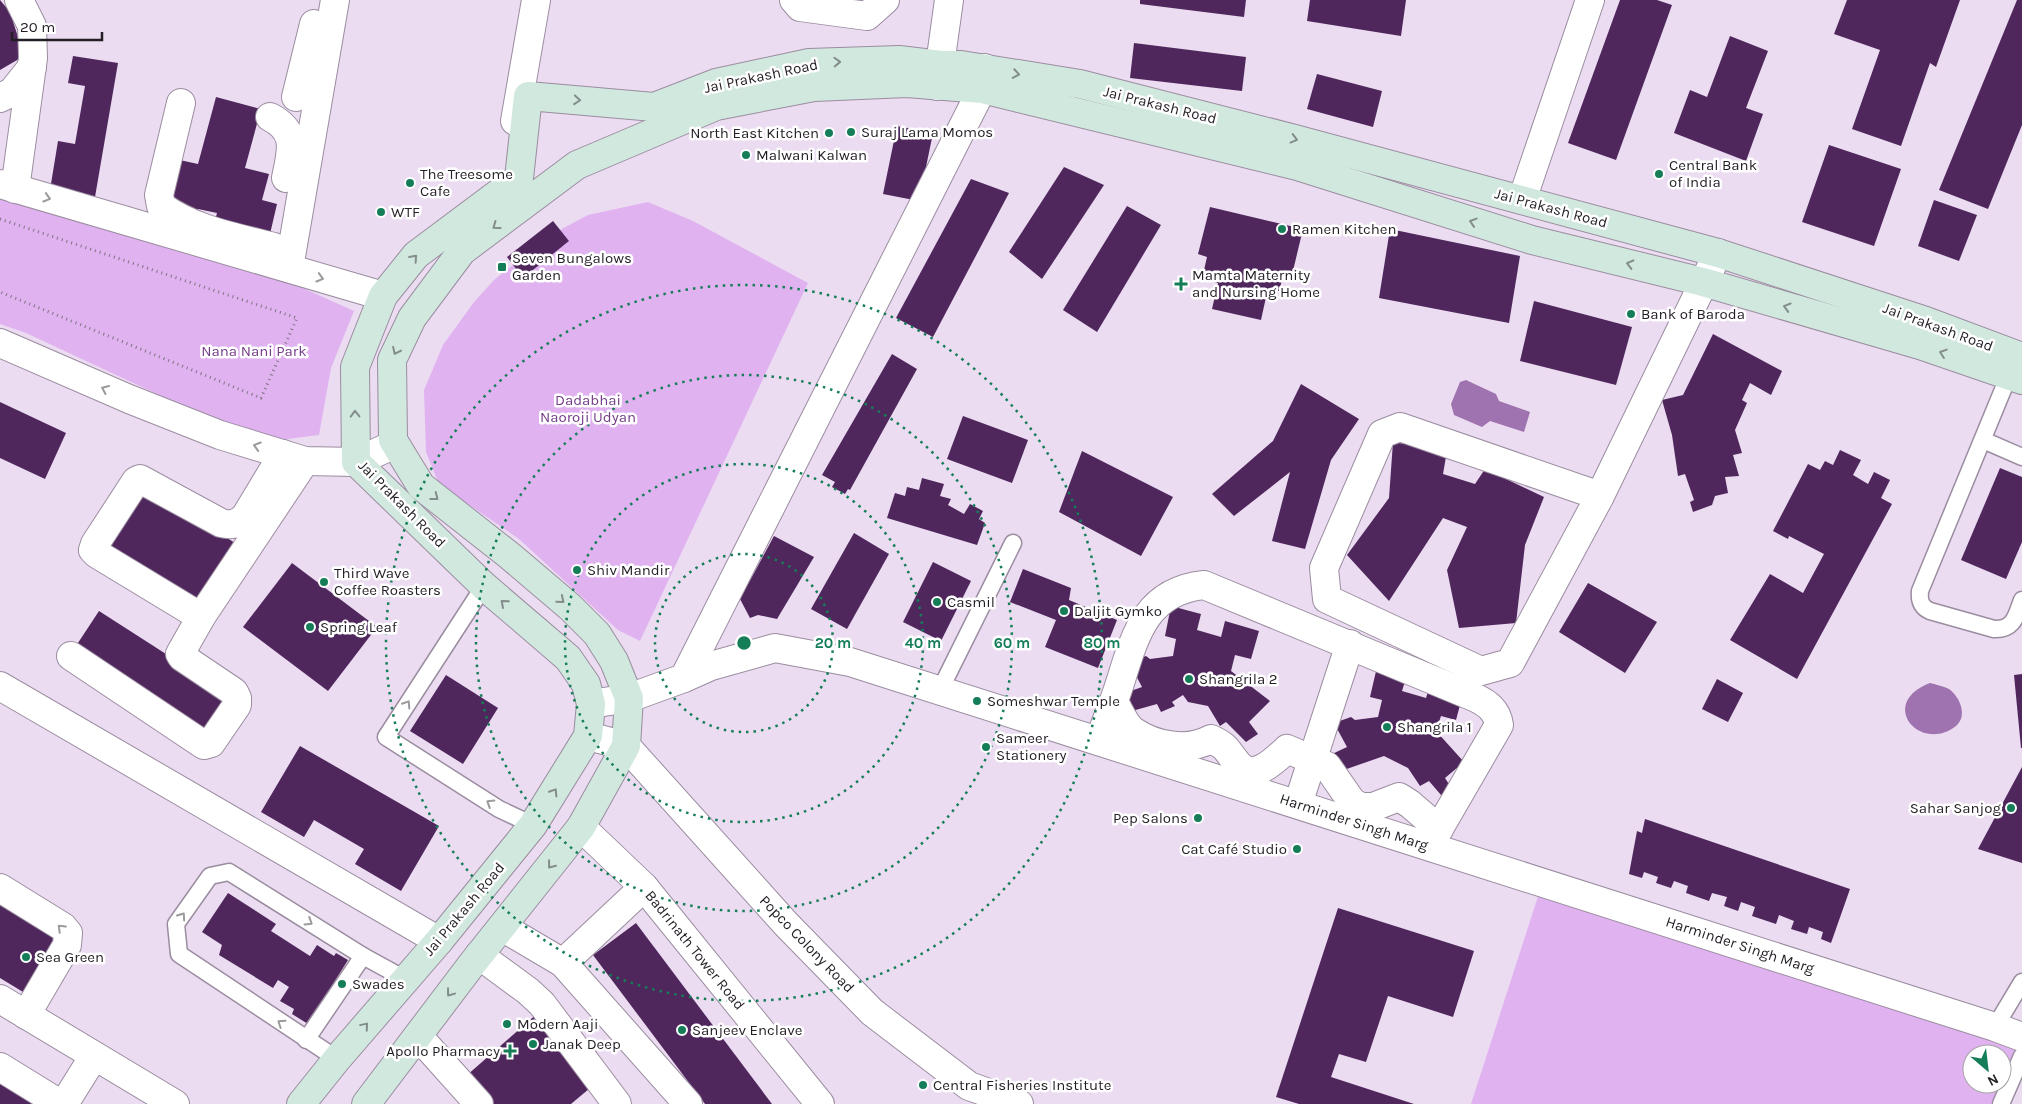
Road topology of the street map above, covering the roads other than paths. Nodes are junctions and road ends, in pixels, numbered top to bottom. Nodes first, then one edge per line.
1 (19, 0) edge
2 (320, 0) edge
3 (335, 0) edge
4 (536, 0) edge
5 (794, 0) edge
6 (886, 0) edge
7 (949, 0) edge
8 (1590, 0) edge
9 (32, 67) junction
10 (939, 76) junction
11 (983, 79) junction
12 (296, 97) dead end
13 (0, 98) edge
14 (181, 103) dead end
15 (270, 118) dead end
16 (1261, 144) junction
17 (8, 186) edge
18 (524, 190) junction
19 (1532, 203) junction
20 (1532, 240) junction
21 (1718, 253) junction
22 (278, 260) junction
23 (1703, 282) junction
24 (383, 296) junction
25 (0, 343) edge
26 (1978, 352) junction
27 (2018, 370) edge
28 (1983, 440) junction
29 (395, 444) junction
30 (2022, 457) edge
31 (294, 458) junction
32 (356, 462) junction
33 (1600, 496) junction
34 (1013, 543) dead end
35 (484, 586) junction
36 (2022, 600) edge
37 (201, 618) junction
38 (1350, 644) junction
39 (71, 656) dead end
40 (684, 678) junction
41 (0, 686) edge
42 (940, 690) junction
43 (629, 698) junction
44 (1114, 702) junction
45 (591, 704) junction
46 (588, 736) junction
47 (1099, 741) junction
48 (626, 746) junction
49 (1312, 760) junction
50 (1298, 804) junction
51 (533, 825) junction
52 (581, 827) junction
53 (1434, 837) junction
54 (644, 887) junction
55 (0, 888) edge
56 (502, 927) junction
57 (439, 941) junction
58 (480, 955) junction
59 (364, 956) junction
60 (563, 963) junction
61 (405, 979) junction
62 (2022, 982) edge
63 (0, 999) edge
64 (2016, 1007) edge
65 (26, 1015) junction
66 (1995, 1027) junction
67 (418, 1036) junction
68 (2022, 1037) edge
69 (306, 1040) junction
70 (94, 1056) junction
71 (2022, 1056) edge
72 (337, 1059) junction
73 (0, 1067) edge
74 (60, 1104) edge
75 (64, 1104) edge
76 (175, 1104) edge
77 (301, 1104) edge
78 (366, 1104) edge
79 (479, 1104) edge
80 (617, 1104) edge
81 (688, 1104) edge
82 (820, 1104) edge
83 (1019, 1104) edge
84 (2001, 1104) edge

1 - 9 street
2 - 12 street
3 - 22 street
4 - 18 street
5 - 6 street
7 - 10 street
8 - 19 street
9 - 13 street
9 - 17 street
10 - 11 main road, Jai Prakash Road
10 - 18 main road, Jai Prakash Road
18 -> 10 main road, Jai Prakash Road
11 - 16 main road, Jai Prakash Road
11 - 40 street
14 - 22 street
15 - 22 street
16 -> 19 main road, Jai Prakash Road
20 -> 16 main road, Jai Prakash Road
17 -> 22 street
24 -> 18 main road, Jai Prakash Road
18 -> 29 main road, Jai Prakash Road
19 - 20 main road
19 - 21 main road, Jai Prakash Road
23 -> 20 main road, Jai Prakash Road
21 - 23 street
21 - 26 main road, Jai Prakash Road
22 -> 24 street
26 -> 23 main road, Jai Prakash Road
23 - 33 street
32 -> 24 main road, Jai Prakash Road
31 -> 25 street
26 - 27 main road, Jai Prakash Road
27 - 28 lane
28 - 30 lane
28 - 36 lane
29 - 32 street
29 -> 43 main road, Jai Prakash Road
31 - 32 street
31 - 37 street
31 - 37 street
32 - 35 main road, Jai Prakash Road
33 - 33 street
34 - 42 lane
45 -> 35 main road, Jai Prakash Road
51 -> 35 lane
37 - 39 street
38 - 44 street
38 - 49 street
38 - 53 street
40 - 42 street, Harminder Singh Marg
40 - 43 street, Harminder Singh Marg
41 - 57 street
42 - 47 street, Harminder Singh Marg
43 - 45 street, Harminder Singh Marg
43 - 48 main road, Jai Prakash Road
44 - 47 street
44 - 49 street
45 - 46 main road, Jai Prakash Road
46 - 48 street
51 -> 46 main road, Jai Prakash Road
47 - 50 street, Harminder Singh Marg
48 - 52 main road, Jai Prakash Road
48 - 83 street, Popco Colony Road
49 - 50 street
49 - 53 street
50 - 53 street, Harminder Singh Marg
51 - 57 main road, Jai Prakash Road
52 - 54 street, Badrinath Tower Road
52 -> 56 main road, Jai Prakash Road
53 - 66 street, Harminder Singh Marg
54 - 60 street
54 - 82 street, Badrinath Tower Road
65 -> 55 street
56 - 58 main road, Jai Prakash Road
56 - 60 street
57 - 61 main road, Jai Prakash Road
58 -> 67 main road, Jai Prakash Road
58 - 80 street
59 - 61 lane
59 - 69 lane
69 -> 59 lane
60 - 81 street
72 -> 61 main road, Jai Prakash Road
62 - 64 lane
63 - 65 street
64 - 66 lane
65 - 70 street
66 - 68 street, Harminder Singh Marg
67 - 78 main road, Jai Prakash Road
67 - 79 street
69 - 72 lane
70 - 75 street
70 - 76 street
71 - 84 lane
72 - 77 main road, Jai Prakash Road
73 - 74 street

